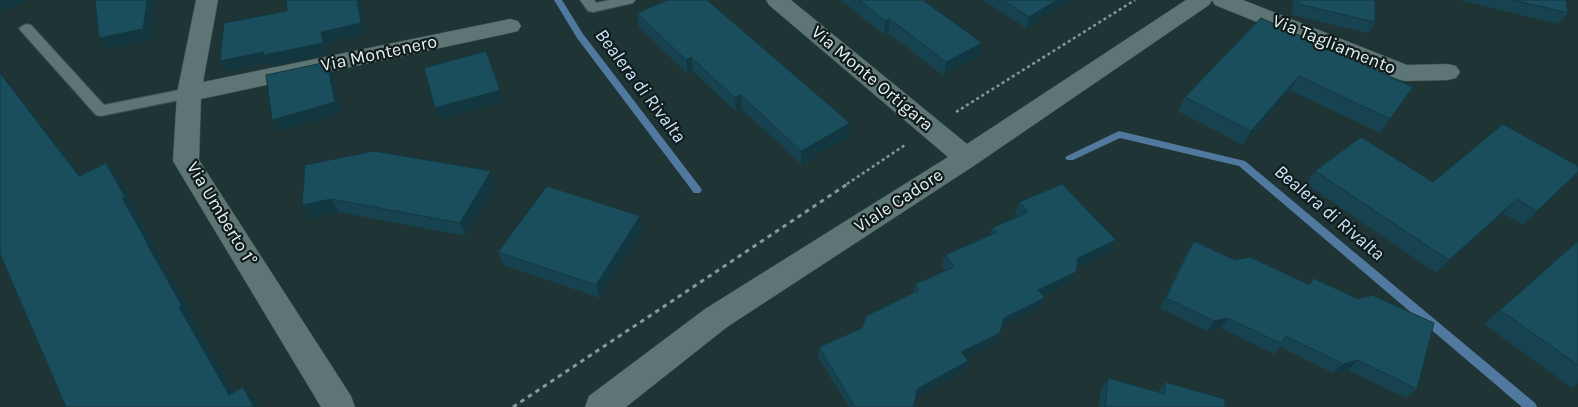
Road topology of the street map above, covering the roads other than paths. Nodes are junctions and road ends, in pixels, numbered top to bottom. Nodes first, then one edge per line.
1 (207, 0) edge
2 (587, 0) edge
3 (628, 0) edge
4 (777, 0) edge
5 (1201, 0) edge
6 (1223, 0) edge
7 (510, 26) dead end
8 (26, 28) dead end
9 (1448, 72) dead end
10 (189, 93) junction
11 (966, 158) junction
12 (339, 407) edge
13 (601, 407) edge

1 - 10 street, Via Umberto 1°
2 - 3 lane
4 - 11 street, Via Monte Ortigara
5 - 11 street, Viale Cadore
6 - 9 street, Via Tagliamento
7 - 10 street, Via Montenero
8 - 10 lane
10 - 12 street, Via Umberto 1°
11 - 13 street, Viale Cadore

